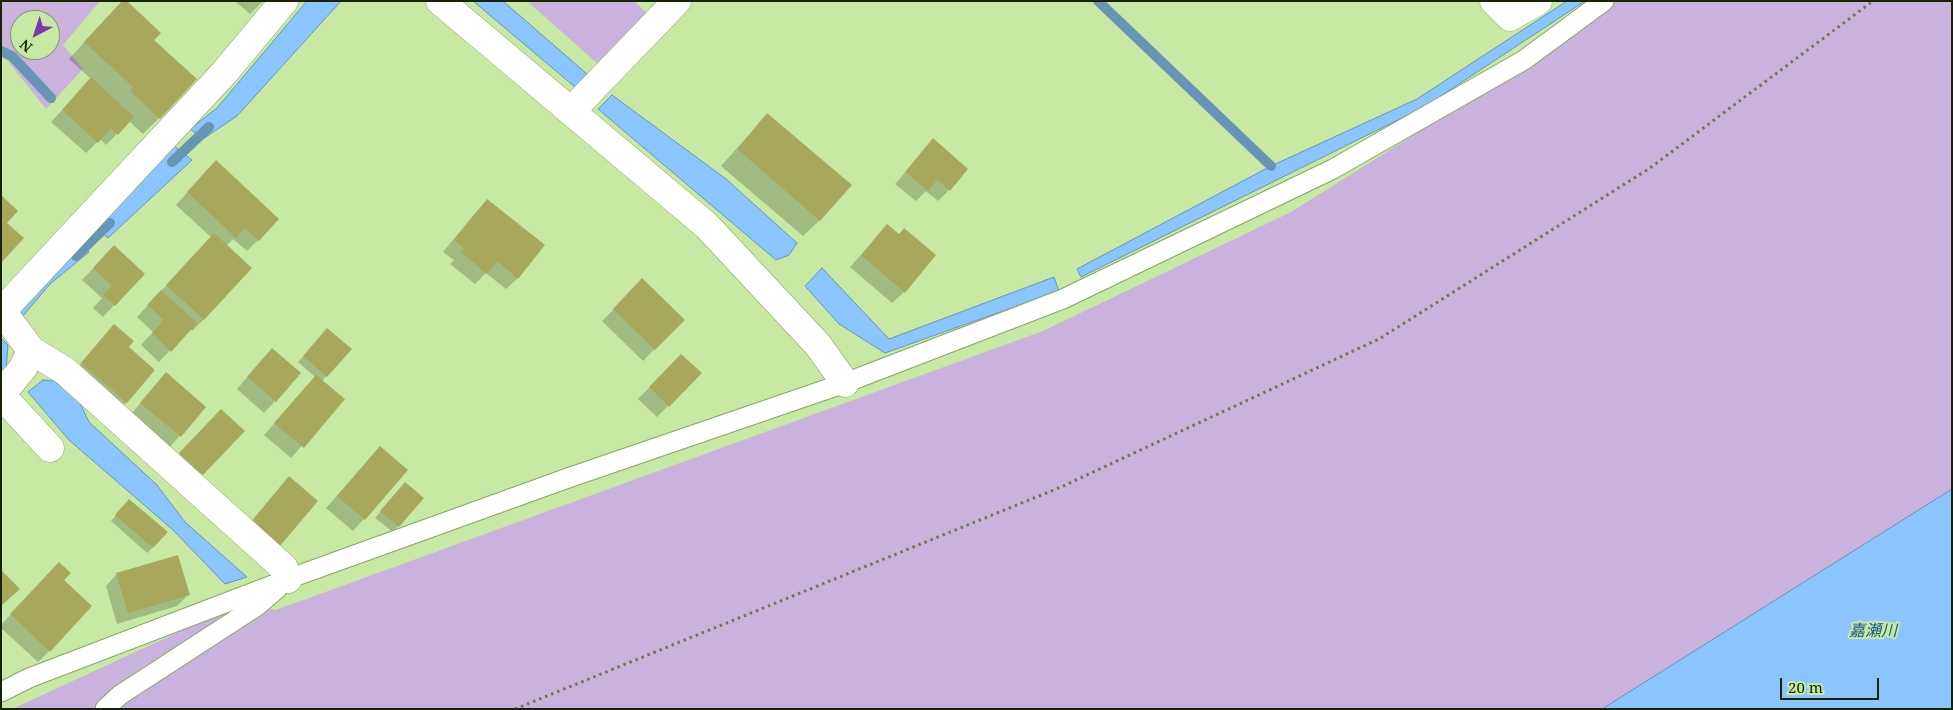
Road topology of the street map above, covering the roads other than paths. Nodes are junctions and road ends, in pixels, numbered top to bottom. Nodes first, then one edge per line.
1 (284, 1) edge
2 (440, 1) edge
3 (677, 1) edge
4 (1494, 1) edge
5 (1538, 1) edge
6 (1604, 1) edge
7 (571, 111) junction
8 (2, 311) edge
9 (26, 344) junction
10 (845, 383) junction
11 (1, 395) edge
12 (50, 448) dead end
13 (288, 578) junction
14 (1, 692) edge
15 (105, 709) edge

1 - 8 street
2 - 7 street
3 - 7 street
4 - 5 street
6 - 10 lane
7 - 10 street
8 - 9 street
9 - 11 street
9 - 13 street
10 - 13 lane
11 - 12 street
13 - 14 lane
13 - 15 lane

